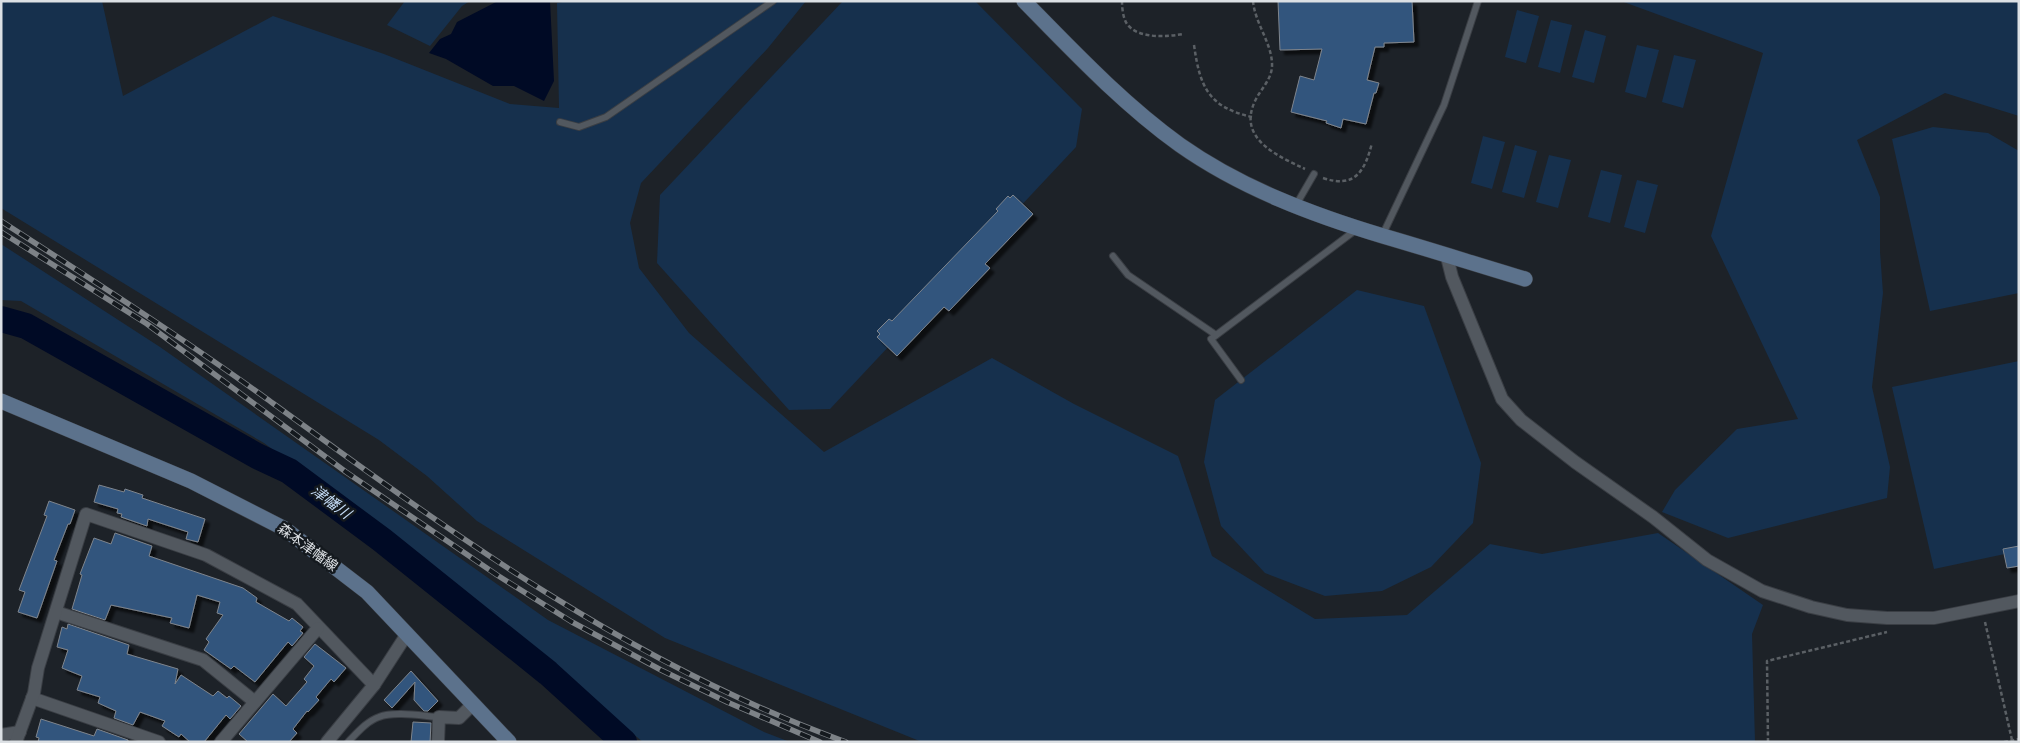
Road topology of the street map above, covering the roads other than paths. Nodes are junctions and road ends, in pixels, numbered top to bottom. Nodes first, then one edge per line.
1 (773, 1) edge
2 (1024, 1) edge
3 (1478, 1) edge
4 (560, 122) dead end
5 (1314, 174) road end
6 (1296, 205) junction
7 (1358, 228) junction
8 (1382, 236) junction
9 (1113, 256) dead end
10 (1448, 257) junction
11 (1525, 279) dead end
12 (1216, 335) junction
13 (1241, 380) dead end
14 (1, 401) edge
15 (2019, 601) edge
16 (56, 612) junction
17 (318, 628) junction
18 (407, 634) junction
19 (374, 685) junction
20 (32, 698) junction
21 (255, 702) junction
22 (473, 704) junction
23 (439, 717) junction
24 (1, 734) edge
25 (18, 737) edge
26 (159, 742) edge
27 (221, 742) edge
28 (327, 742) edge
29 (348, 742) edge
30 (438, 742) edge
31 (509, 742) edge

1 - 4 lane
2 - 6 main road
3 - 8 lane
5 - 6 lane
6 - 7 main road
7 - 8 main road
7 - 12 lane
8 - 10 main road
9 - 12 lane
10 - 11 main road
10 - 15 street
12 - 13 lane
14 - 18 main road, 森本津幡線
16 - 17 street
16 - 20 street
16 - 21 street
17 - 19 street
17 - 21 street
18 - 19 street
18 - 22 main road, 森本津幡線
19 - 28 street
20 - 25 street
20 - 26 street
21 - 27 street
22 - 23 street
22 - 31 main road, 森本津幡線
23 - 29 lane
23 - 30 street
24 - 25 street

